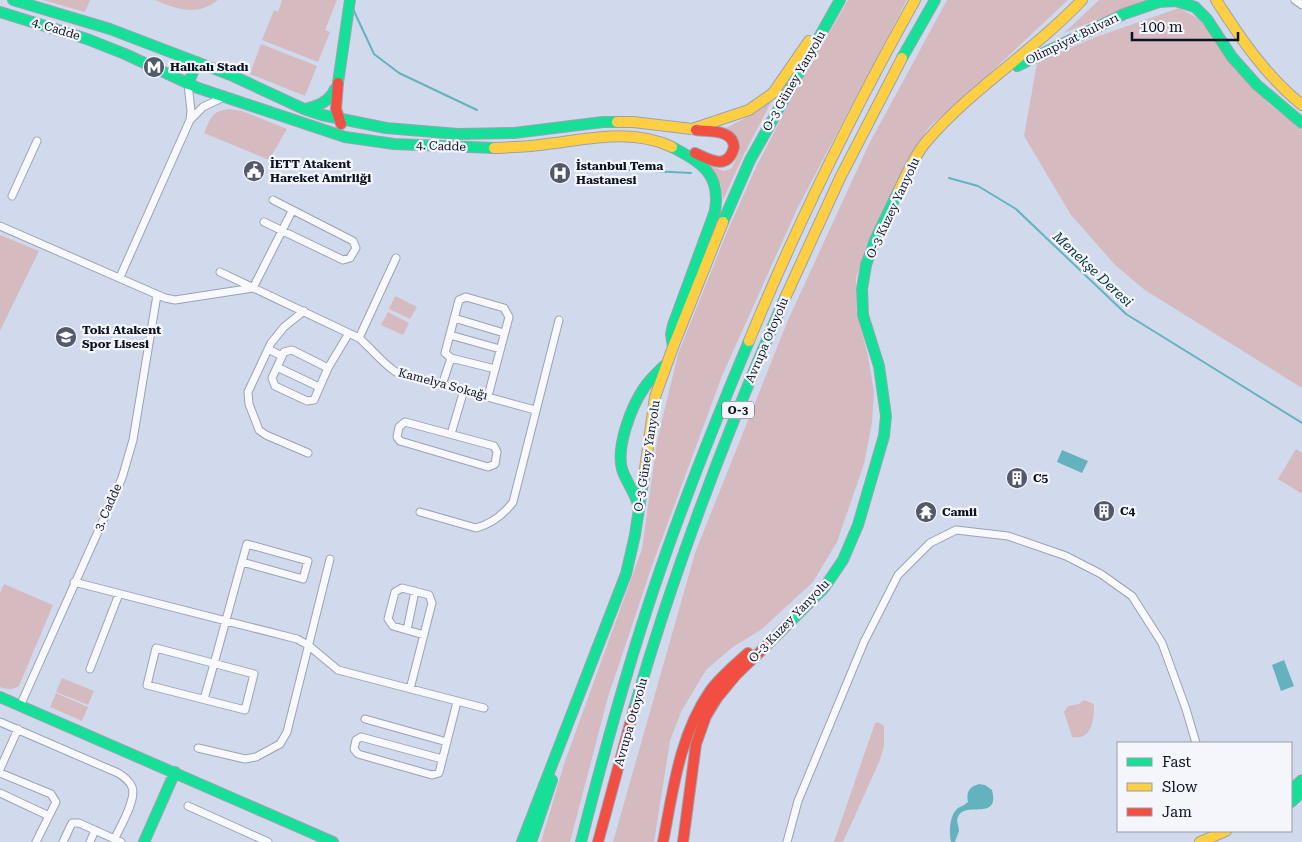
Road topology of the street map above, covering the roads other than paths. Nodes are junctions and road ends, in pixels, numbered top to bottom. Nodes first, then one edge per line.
1 (13, 0) edge
2 (350, 0) edge
3 (838, 0) edge
4 (915, 0) edge
5 (935, 0) edge
6 (1082, 0) edge
7 (1216, 0) edge
8 (1295, 0) edge
9 (1302, 5) edge
10 (0, 12) edge
11 (197, 62) junction
12 (1000, 74) junction
13 (338, 82) junction
14 (188, 84) junction
15 (228, 87) junction
16 (1302, 105) edge
17 (304, 109) junction
18 (338, 119) junction
19 (190, 120) junction
20 (1302, 123) edge
21 (362, 124) junction
22 (692, 129) junction
23 (357, 139) junction
24 (37, 141) dead end
25 (658, 141) junction
26 (12, 196) dead end
27 (272, 200) dead end
28 (292, 211) junction
29 (264, 222) dead end
30 (0, 226) edge
31 (281, 232) junction
32 (396, 258) dead end
33 (220, 272) dead end
34 (120, 277) junction
35 (253, 288) junction
36 (157, 295) junction
37 (304, 311) junction
38 (454, 318) junction
39 (559, 320) dead end
40 (349, 333) junction
41 (504, 333) junction
42 (450, 335) junction
43 (359, 338) junction
44 (673, 347) junction
45 (268, 349) junction
46 (500, 349) junction
47 (282, 356) junction
48 (451, 358) junction
49 (668, 362) junction
50 (277, 366) junction
51 (328, 368) junction
52 (495, 369) junction
53 (442, 385) junction
54 (319, 387) junction
55 (464, 390) junction
56 (488, 396) junction
57 (535, 410) junction
58 (451, 434) junction
59 (308, 453) dead end
60 (639, 510) junction
61 (420, 512) dead end
62 (330, 559) dead end
63 (242, 562) junction
64 (74, 582) junction
65 (416, 592) junction
66 (119, 594) junction
67 (802, 610) junction
68 (227, 621) junction
69 (407, 630) junction
70 (424, 635) junction
71 (308, 645) junction
72 (215, 664) junction
73 (90, 669) dead end
74 (410, 689) junction
75 (0, 698) edge
76 (204, 700) junction
77 (457, 702) junction
78 (20, 706) junction
79 (484, 708) dead end
80 (365, 719) dead end
81 (0, 722) edge
82 (18, 730) junction
83 (563, 734) junction
84 (447, 742) junction
85 (1196, 742) edge
86 (198, 748) dead end
87 (442, 759) junction
88 (0, 771) edge
89 (175, 772) junction
90 (1302, 780) edge
91 (1292, 789) edge
92 (1302, 792) edge
93 (0, 793) edge
94 (1292, 801) edge
95 (188, 806) dead end
96 (686, 815) junction
97 (49, 816) junction
98 (95, 830) junction
99 (1222, 832) edge
100 (118, 840) edge
101 (259, 840) edge
102 (36, 842) edge
103 (62, 842) edge
104 (90, 842) edge
105 (144, 842) edge
106 (268, 842) edge
107 (333, 842) edge
108 (522, 842) edge
109 (531, 842) edge
110 (581, 842) edge
111 (598, 842) edge
112 (664, 842) edge
113 (683, 842) edge
114 (687, 842) edge
115 (787, 842) edge
116 (1200, 842) edge

1 - 11 main road, 4. Cadde
2 - 13 main road
3 - 22 main road, 4. Cadde
3 - 44 main road, O-3 Güney Yanyolu
4 - 110 main road, Avrupa Otoyolu / O-3
5 - 111 main road, Avrupa Otoyolu / O-3
6 - 12 main road, O-3 Kuzey Yanyolu
7 - 16 main road
8 - 9 street
10 - 14 main road, 4. Cadde
11 - 14 main road
11 - 15 main road, 4. Cadde
12 - 20 main road, Olimpiyat Bulvarı
12 - 67 main road, O-3 Kuzey Yanyolu
13 - 17 main road
13 - 18 main road
13 - 21 main road
14 - 15 main road, 4. Cadde
14 - 19 street
15 - 17 main road, 4. Cadde
15 - 19 street
15 - 23 main road, 4. Cadde
17 - 18 main road, 4. Cadde
18 - 21 main road, 4. Cadde
18 - 23 main road
19 - 34 street
21 - 22 main road, 4. Cadde
22 - 25 main road
23 - 25 main road, 4. Cadde
24 - 26 street
25 - 44 main road, 4. Cadde
27 - 28 street
28 - 31 street
28 - 31 street
29 - 31 street
30 - 34 street
31 - 35 street
32 - 43 street
33 - 35 street, Kamelya Sokağı
34 - 36 street
35 - 36 street
35 - 37 street, Kamelya Sokağı
36 - 64 street, 3. Cadde
37 - 40 street, Kamelya Sokağı
37 - 45 street
38 - 41 street
38 - 41 street
38 - 42 street
39 - 57 street
40 - 43 street, Kamelya Sokağı
40 - 51 street
41 - 46 street
42 - 46 street
42 - 48 street
43 - 53 street, Kamelya Sokağı
44 - 49 main road, O-3 Güney Yanyolu
45 - 47 street
45 - 59 street
46 - 52 street
47 - 50 street
47 - 51 street
48 - 52 street
48 - 53 street
49 - 60 main road, O-3 Güney Yanyolu
49 - 60 main road
50 - 54 street
50 - 54 street
51 - 54 street
52 - 56 street
53 - 55 street, Kamelya Sokağı
55 - 56 street, Kamelya Sokağı
55 - 58 street
56 - 57 street, Kamelya Sokağı
57 - 61 street
58 - 58 street
60 - 83 main road, O-3 Güney Yanyolu
62 - 71 street
63 - 63 street
63 - 68 street
64 - 66 street
64 - 78 street, 3. Cadde
65 - 69 street
65 - 69 street
65 - 70 street
66 - 68 street
66 - 73 street
67 - 96 main road, O-3 Kuzey Yanyolu
67 - 112 main road
68 - 71 street
68 - 72 street
69 - 70 street
70 - 74 street
71 - 74 street
71 - 86 street
72 - 76 street
72 - 76 street
72 - 76 street
74 - 77 street
75 - 78 main road
77 - 79 street
77 - 84 street
78 - 89 main road
80 - 84 street
81 - 82 street
82 - 88 street
82 - 100 street
83 - 108 main road, O-3 Güney Yanyolu
83 - 109 main road
84 - 87 street
85 - 115 street
87 - 87 street
88 - 97 street
89 - 105 main road
89 - 107 main road
90 - 91 main road
92 - 94 main road
93 - 97 street
95 - 101 street
96 - 113 main road, O-3 Kuzey Yanyolu
96 - 114 main road
97 - 102 street
98 - 100 street
98 - 103 street
98 - 104 street
99 - 116 main road
101 - 106 street

